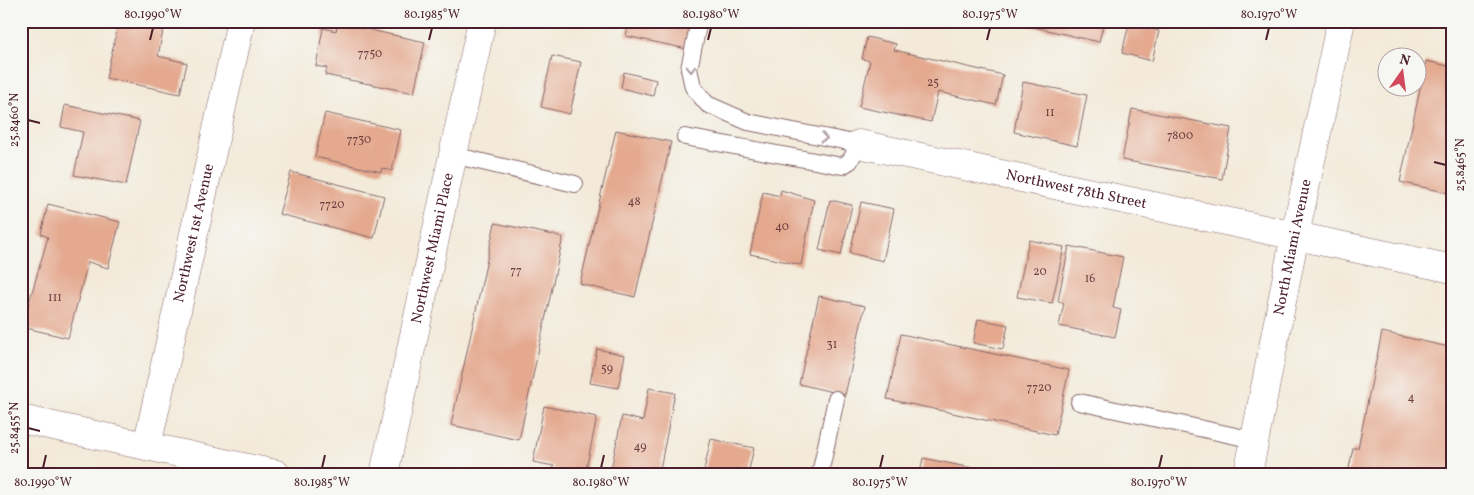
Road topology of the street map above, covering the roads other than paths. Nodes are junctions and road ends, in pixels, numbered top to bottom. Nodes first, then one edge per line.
1 (241, 21) edge
2 (482, 21) edge
3 (699, 21) edge
4 (1341, 21) edge
5 (685, 137) dead end
6 (859, 144) junction
7 (452, 156) junction
8 (575, 184) dead end
9 (1295, 235) junction
10 (1453, 269) edge
11 (836, 398) dead end
12 (1079, 402) dead end
13 (21, 419) edge
14 (1254, 440) junction
15 (147, 446) junction
16 (276, 474) edge
17 (384, 474) edge
18 (820, 474) edge
19 (1248, 474) edge

1 - 15 street, Northwest 1st Avenue
2 - 7 street, Northwest Miami Place
3 -> 6 lane
4 - 9 street, North Miami Avenue
5 - 6 lane
6 - 9 street, Northwest 78th Street
7 - 8 lane
7 - 17 street, Northwest Miami Place
9 - 10 street, Northwest 78th Street
9 - 14 street, North Miami Avenue
11 - 18 lane
12 - 14 lane
13 - 15 street
14 - 19 street, North Miami Avenue
15 - 16 street

